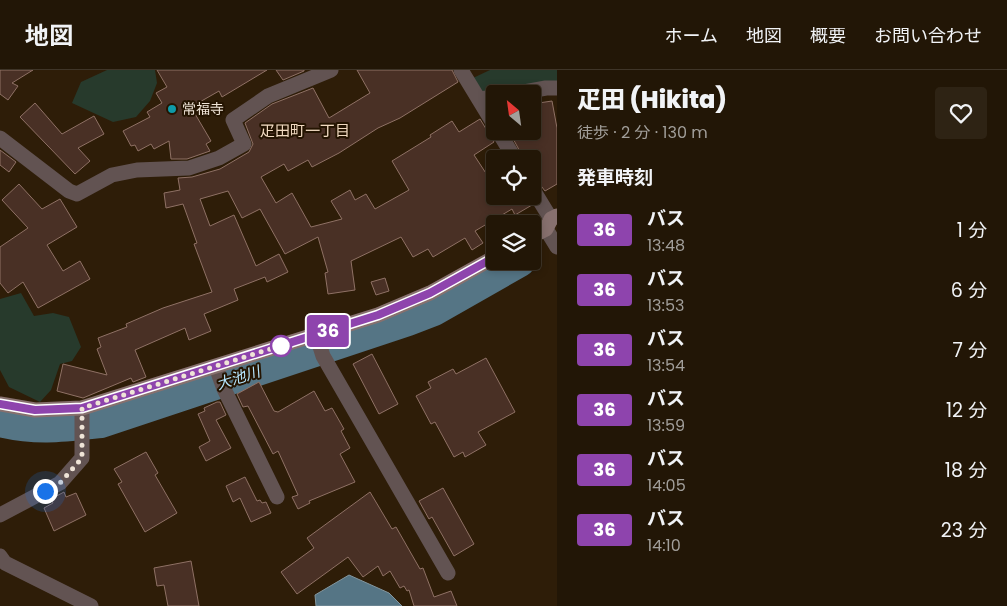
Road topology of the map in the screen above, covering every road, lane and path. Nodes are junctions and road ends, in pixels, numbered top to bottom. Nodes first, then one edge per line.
1 (332, 70) edge
2 (461, 70) edge
3 (557, 88) edge
4 (541, 89) edge
5 (541, 95) edge
6 (557, 96) edge
7 (486, 98) edge
8 (478, 99) junction
9 (486, 112) edge
10 (0, 138) edge
11 (539, 205) edge
12 (547, 225) edge
13 (557, 247) edge
14 (486, 262) edge
15 (317, 337) junction
16 (217, 370) junction
17 (0, 404) edge
18 (82, 408) junction
19 (277, 497) dead end
20 (0, 515) edge
21 (0, 556) edge
22 (448, 573) dead end
23 (91, 606) edge

1 - 10 street
2 - 8 street
3 - 4 street
5 - 6 street
7 - 8 street
8 - 9 street
11 - 12 street
12 - 13 street
14 - 15 street
15 - 16 street
15 - 22 street
16 - 18 street
16 - 19 street
17 - 18 street
18 - 20 street
21 - 23 street

